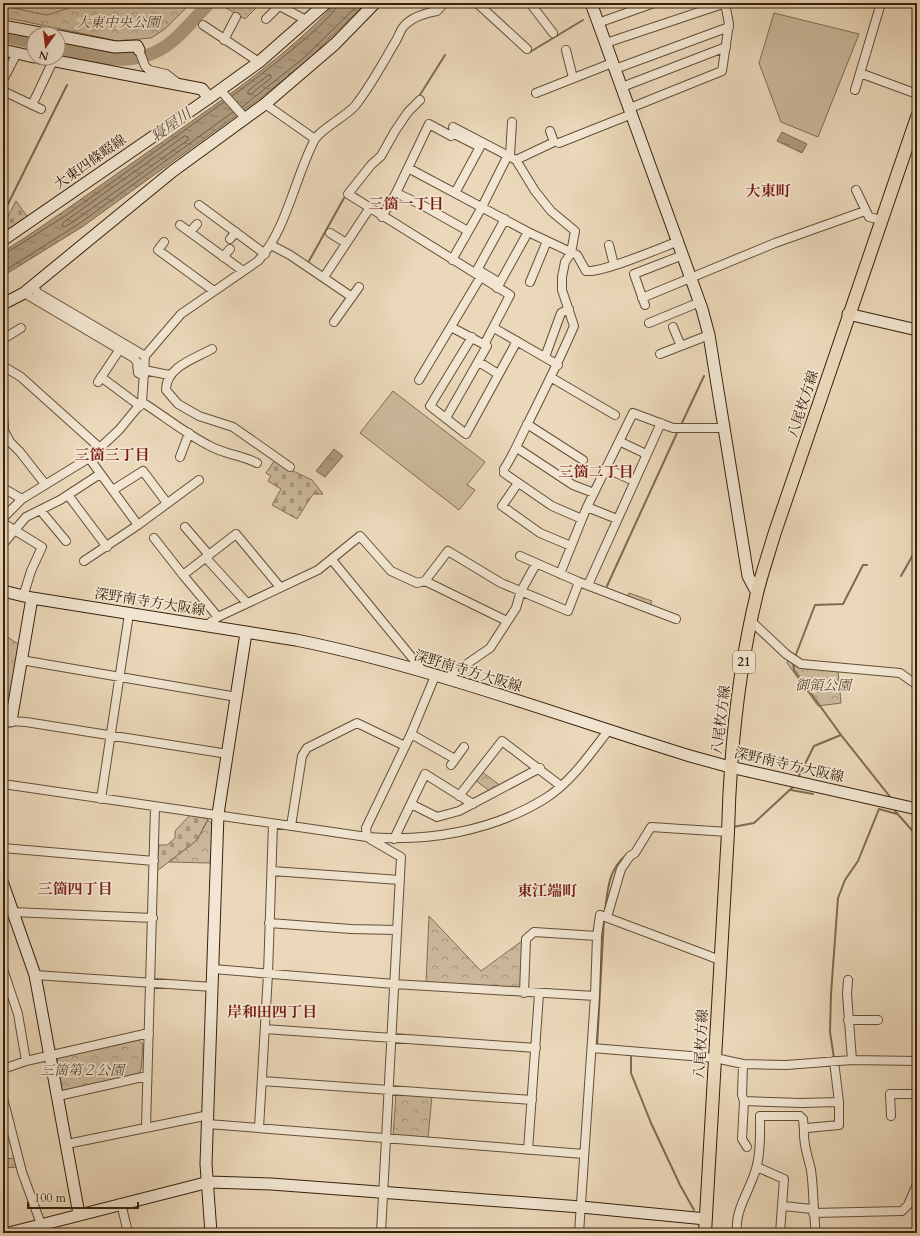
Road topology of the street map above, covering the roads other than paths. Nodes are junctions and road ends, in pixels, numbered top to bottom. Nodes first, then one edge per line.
1 (326, 3) edge
2 (375, 3) edge
3 (444, 3) edge
4 (477, 3) edge
5 (530, 3) edge
6 (591, 3) edge
7 (654, 3) edge
8 (725, 3) edge
9 (881, 3) edge
10 (276, 4) edge
11 (236, 17) dead end
12 (266, 19) dead end
13 (306, 20) junction
14 (598, 23) junction
15 (203, 25) dead end
16 (3, 26) edge
17 (728, 27) junction
18 (26, 30) edge
19 (553, 33) dead end
20 (66, 38) edge
21 (224, 40) junction
22 (606, 43) junction
23 (726, 47) junction
24 (527, 49) dead end
25 (3, 50) edge
26 (139, 50) joint
27 (566, 50) dead end
28 (16, 53) junction
29 (26, 55) edge
30 (259, 62) junction
31 (66, 63) edge
32 (51, 66) edge
33 (614, 66) junction
34 (860, 73) junction
35 (573, 78) junction
36 (3, 80) edge
37 (180, 84) junction
38 (622, 87) junction
39 (855, 90) dead end
40 (3, 91) edge
41 (536, 92) dead end
42 (223, 93) junction
43 (917, 94) edge
44 (209, 98) junction
45 (420, 100) dead end
46 (265, 104) junction
47 (32, 105) junction
48 (41, 109) dead end
49 (631, 111) junction
50 (917, 117) edge
51 (244, 118) junction
52 (512, 122) dead end
53 (453, 126) dead end
54 (550, 131) dead end
55 (315, 139) junction
56 (560, 143) dead end
57 (512, 157) junction
58 (408, 168) junction
59 (856, 190) dead end
60 (396, 193) junction
61 (455, 193) junction
62 (199, 205) dead end
63 (482, 207) junction
64 (369, 209) junction
65 (865, 212) junction
66 (382, 217) junction
67 (505, 220) junction
68 (881, 220) junction
69 (197, 224) dead end
70 (180, 225) dead end
71 (468, 231) junction
72 (190, 232) junction
73 (236, 232) junction
74 (528, 232) junction
75 (330, 233) dead end
76 (230, 239) dead end
77 (3, 240) edge
78 (547, 241) junction
79 (679, 241) junction
80 (164, 242) dead end
81 (346, 243) junction
82 (271, 245) junction
83 (609, 245) dead end
84 (230, 249) dead end
85 (571, 253) junction
86 (265, 254) junction
87 (683, 255) junction
88 (223, 257) junction
89 (454, 258) junction
90 (614, 265) junction
91 (243, 271) junction
92 (479, 274) junction
93 (324, 277) junction
94 (691, 278) junction
95 (530, 282) dead end
96 (359, 286) dead end
97 (498, 286) junction
98 (29, 290) junction
99 (214, 291) junction
100 (352, 297) junction
101 (700, 302) junction
102 (3, 304) edge
103 (569, 309) junction
104 (848, 314) junction
105 (334, 322) dead end
106 (649, 323) dead end
107 (451, 327) junction
108 (673, 327) dead end
109 (21, 328) dead end
110 (494, 328) junction
111 (917, 330) edge
112 (709, 334) junction
113 (472, 337) junction
114 (3, 338) edge
115 (517, 341) junction
116 (485, 343) junction
117 (682, 346) junction
118 (120, 349) junction
119 (212, 349) dead end
120 (660, 354) dead end
121 (145, 356) junction
122 (545, 356) junction
123 (479, 362) junction
124 (558, 365) junction
125 (3, 366) edge
126 (144, 373) junction
127 (498, 374) junction
128 (169, 375) junction
129 (552, 378) junction
130 (419, 380) dead end
131 (141, 404) junction
132 (3, 412) edge
133 (615, 416) dead end
134 (446, 418) junction
135 (661, 423) junction
136 (527, 424) junction
137 (724, 428) junction
138 (189, 433) junction
139 (623, 443) dead end
140 (100, 448) junction
141 (517, 448) junction
142 (646, 454) junction
143 (180, 457) dead end
144 (89, 458) junction
145 (583, 460) dead end
146 (258, 463) dead end
147 (290, 466) dead end
148 (612, 471) dead end
149 (100, 474) junction
150 (199, 480) dead end
151 (634, 481) junction
152 (518, 483) junction
153 (45, 484) junction
154 (3, 488) edge
155 (113, 490) junction
156 (594, 493) junction
157 (68, 495) junction
158 (22, 500) junction
159 (167, 503) junction
160 (587, 507) junction
161 (41, 511) junction
162 (3, 518) edge
163 (582, 519) junction
164 (617, 519) junction
165 (3, 523) edge
166 (138, 525) junction
167 (185, 527) dead end
168 (14, 531) junction
169 (154, 538) dead end
170 (66, 541) dead end
171 (3, 544) edge
172 (571, 546) junction
173 (107, 547) junction
174 (207, 556) junction
175 (520, 556) dead end
176 (332, 560) junction
177 (84, 561) dead end
178 (536, 564) junction
179 (560, 574) junction
180 (184, 575) junction
181 (425, 581) junction
182 (579, 582) junction
183 (588, 585) junction
184 (280, 587) junction
185 (3, 591) edge
186 (521, 591) junction
187 (757, 593) junction
188 (28, 598) junction
189 (247, 603) junction
190 (129, 614) junction
191 (218, 617) junction
192 (676, 619) dead end
193 (507, 621) junction
194 (751, 622) junction
195 (205, 626) junction
196 (246, 633) junction
197 (21, 660) junction
198 (423, 672) junction
199 (440, 677) junction
200 (120, 678) junction
201 (917, 685) edge
202 (237, 697) junction
203 (7, 721) edge
204 (608, 731) junction
205 (411, 734) junction
206 (111, 735) junction
207 (405, 746) junction
208 (464, 747) dead end
209 (228, 754) junction
210 (730, 767) junction
211 (540, 768) junction
212 (3, 784) edge
213 (560, 786) junction
214 (459, 796) junction
215 (101, 799) junction
216 (411, 804) junction
217 (473, 804) junction
218 (156, 807) junction
219 (917, 809) edge
220 (218, 814) junction
221 (273, 824) junction
222 (291, 826) junction
223 (728, 832) junction
224 (367, 837) junction
225 (394, 839) junction
226 (3, 848) edge
227 (154, 861) junction
228 (272, 871) junction
229 (400, 880) junction
230 (3, 884) edge
231 (9, 910) edge
232 (607, 917) junction
233 (153, 918) junction
234 (270, 923) junction
235 (397, 930) junction
236 (597, 936) junction
237 (720, 960) junction
238 (3, 969) edge
239 (213, 970) junction
240 (268, 974) junction
241 (35, 975) junction
242 (848, 980) dead end
243 (150, 982) junction
244 (394, 984) junction
245 (213, 987) junction
246 (524, 993) junction
247 (540, 994) junction
248 (595, 996) junction
249 (848, 1020) junction
250 (878, 1020) dead end
251 (264, 1029) junction
252 (149, 1033) junction
253 (392, 1037) junction
254 (536, 1048) junction
255 (592, 1048) junction
256 (50, 1055) junction
257 (715, 1058) junction
258 (852, 1060) junction
259 (26, 1061) junction
260 (917, 1061) edge
261 (834, 1062) junction
262 (743, 1064) junction
263 (3, 1069) edge
264 (147, 1076) junction
265 (262, 1081) junction
266 (389, 1089) junction
267 (917, 1094) edge
268 (58, 1096) junction
269 (3, 1099) edge
270 (532, 1100) junction
271 (744, 1101) junction
272 (839, 1102) junction
273 (891, 1116) dead end
274 (208, 1120) junction
275 (146, 1128) junction
276 (259, 1128) junction
277 (804, 1130) junction
278 (386, 1138) junction
279 (67, 1144) junction
280 (747, 1147) dead end
281 (528, 1150) junction
282 (584, 1154) junction
283 (757, 1167) junction
284 (209, 1182) junction
285 (917, 1184) edge
286 (384, 1193) junction
287 (914, 1200) edge
288 (121, 1204) junction
289 (783, 1206) junction
290 (581, 1207) junction
291 (813, 1211) junction
292 (79, 1214) junction
293 (706, 1219) junction
294 (40, 1228) edge
295 (8, 1233) edge
296 (128, 1233) edge
297 (211, 1233) edge
298 (381, 1233) edge
299 (579, 1233) edge
300 (705, 1233) edge
301 (737, 1233) edge
302 (780, 1233) edge
303 (816, 1233) edge

1 - 13 street, 大東四條畷線
2 - 46 street
3 - 55 street
4 - 24 street
5 - 19 street
6 - 14 street
7 - 14 street
8 - 17 street
8 - 22 street
9 - 34 street
10 - 12 street
10 - 13 street
11 - 21 street
13 - 30 street, 大東四條畷線
14 - 22 street
15 - 21 street
16 - 18 street
17 - 23 street
17 - 33 street
20 - 26 street
21 - 30 street
22 - 33 street
23 - 38 street
23 - 49 street
25 - 28 street
26 - 37 street
27 - 35 street
28 - 29 street
28 - 36 street
30 - 42 street, 大東四條畷線
31 - 37 street
32 - 47 street
33 - 35 street
33 - 38 street
34 - 39 street
34 - 43 street
35 - 41 street
37 - 44 street
38 - 49 street
40 - 47 street
42 - 44 street, 大東四條畷線
42 - 51 street
44 - 77 street, 大東四條畷線
45 - 64 street
46 - 51 street
46 - 55 street
47 - 48 street
49 - 56 street
49 - 79 street
50 - 68 main road, 八尾枚方線 / 21
51 - 98 street
52 - 57 street
53 - 57 street
54 - 57 street
55 - 82 street
57 - 63 street
57 - 85 street
58 - 60 street
58 - 61 street
58 - 61 street
59 - 65 street
60 - 66 street
60 - 71 street
61 - 63 street
62 - 73 street
63 - 67 street
63 - 71 street
64 - 66 street
64 - 81 street
65 - 68 street
65 - 94 street
66 - 89 street
67 - 74 street
67 - 92 street
68 - 104 main road, 八尾枚方線 / 21
69 - 72 street
70 - 72 street
71 - 89 street
72 - 88 street
73 - 76 street
73 - 86 street
74 - 78 street
74 - 97 street
75 - 81 street
78 - 85 street
78 - 95 street
79 - 87 street
79 - 90 street
80 - 99 street
81 - 93 street
82 - 86 street
82 - 93 street
83 - 90 street
84 - 88 street
85 - 90 street
85 - 103 street
86 - 91 street
87 - 94 street
87 - 94 street
88 - 91 street
89 - 92 street
91 - 99 street
92 - 97 street
92 - 107 street
93 - 100 street
94 - 101 street
96 - 100 street
97 - 110 street
98 - 102 street
98 - 118 street
98 - 121 street
99 - 121 street
100 - 105 street
101 - 106 street
101 - 112 street
103 - 122 street
103 - 124 street
104 - 111 street
104 - 187 main road, 八尾枚方線 / 21
107 - 113 street
107 - 130 street
108 - 117 street
109 - 114 street
110 - 115 street
110 - 116 street
112 - 117 street
112 - 137 street
113 - 116 street
113 - 134 street
115 - 122 street
115 - 127 street
116 - 123 street
117 - 120 street
118 - 126 street
118 - 131 street
119 - 128 street
121 - 126 street
122 - 124 street
123 - 127 street
123 - 134 street
124 - 129 street
125 - 140 street
126 - 128 street
126 - 131 street
127 - 134 street
128 - 147 street
129 - 133 street
129 - 136 street
131 - 138 street
131 - 140 street
132 - 153 street
135 - 137 street
135 - 142 street
135 - 156 street
136 - 141 street
136 - 145 street
137 - 187 street
138 - 143 street
138 - 146 street
139 - 142 street
140 - 144 street
141 - 152 street
141 - 156 street
142 - 151 street
144 - 149 street
144 - 153 street
148 - 151 street
149 - 155 street
149 - 157 street
150 - 159 street
151 - 164 street
152 - 163 street
152 - 172 street
153 - 158 street
154 - 158 street
155 - 159 street
155 - 166 street
156 - 160 street
157 - 161 street
157 - 173 street
158 - 162 street
159 - 166 street
160 - 163 street
160 - 164 street
161 - 168 street
161 - 170 street
163 - 172 street
164 - 183 street
165 - 168 street
166 - 173 street
167 - 174 street
168 - 171 street
168 - 188 street
169 - 180 street
172 - 179 street
173 - 177 street
174 - 180 street
174 - 184 street
174 - 189 street
175 - 178 street
176 - 181 street
176 - 184 street
176 - 198 street
178 - 179 street
178 - 186 street
179 - 182 street
180 - 191 street
181 - 186 street
181 - 193 street
182 - 183 street
182 - 186 street
183 - 192 street
184 - 189 street
185 - 188 street, 深野南寺方大阪線
186 - 193 street
187 - 194 main road, 八尾枚方線 / 21
188 - 190 street, 深野南寺方大阪線
188 - 197 street
189 - 191 street
190 - 195 street, 深野南寺方大阪線
190 - 200 street
191 - 195 street
193 - 199 street
194 - 201 street
194 - 210 main road, 八尾枚方線 / 21
195 - 196 street, 深野南寺方大阪線
196 - 198 street, 深野南寺方大阪線
196 - 202 street
197 - 200 street
197 - 203 street
198 - 199 street, 深野南寺方大阪線
199 - 204 street, 深野南寺方大阪線
199 - 205 street
200 - 202 street
200 - 206 street
202 - 209 street
203 - 206 street
204 - 210 street, 深野南寺方大阪線
204 - 213 street
205 - 207 street
205 - 208 street
206 - 209 street
206 - 215 street
207 - 222 street
207 - 224 street
209 - 220 street
210 - 219 street, 深野南寺方大阪線
210 - 223 main road, 八尾枚方線 / 21
211 - 213 street
211 - 214 street
211 - 217 street
212 - 215 street
213 - 225 street
214 - 216 street
214 - 217 street
215 - 218 street
216 - 217 street
216 - 225 street
218 - 220 street
218 - 227 street
220 - 221 street
220 - 239 street
221 - 222 street
221 - 228 street
222 - 224 street
223 - 232 street
223 - 237 main road, 八尾枚方線 / 21
224 - 225 street
224 - 229 street
226 - 227 street
227 - 233 street
228 - 229 street
228 - 234 street
229 - 235 street
230 - 231 street
231 - 233 street
231 - 241 street
232 - 236 street
232 - 237 street
233 - 243 street
234 - 235 street
234 - 240 street
235 - 244 street
236 - 246 street
236 - 248 street
237 - 257 main road, 八尾枚方線 / 21
238 - 259 street
239 - 240 street
239 - 245 street
240 - 244 street
240 - 251 street
241 - 243 street
241 - 256 street
242 - 249 street
243 - 245 street
243 - 252 street
244 - 246 street
244 - 253 street
245 - 274 street
246 - 247 street
247 - 248 street
247 - 254 street
248 - 255 street
249 - 250 street
249 - 258 street
251 - 253 street
251 - 265 street
252 - 256 street
252 - 264 street
253 - 254 street
253 - 266 street
254 - 270 street
255 - 257 street
255 - 282 street
256 - 259 street
256 - 268 street
257 - 262 street
257 - 293 main road, 八尾枚方線 / 21
258 - 260 street
258 - 261 street
259 - 263 street
261 - 262 street
261 - 272 street
262 - 271 street
264 - 268 street
264 - 275 street
265 - 266 street
265 - 276 street
266 - 270 street
266 - 278 street
267 - 273 street
268 - 279 street
269 - 294 street
270 - 281 street
271 - 272 street
271 - 280 street
272 - 277 street
274 - 275 street
274 - 276 street
274 - 284 street
275 - 279 street
276 - 278 street
277 - 283 street
277 - 291 street
278 - 281 street
278 - 286 street
279 - 292 street
281 - 282 street
282 - 290 street
283 - 289 street
283 - 301 street
284 - 286 street
284 - 288 street
284 - 297 street
285 - 287 street
286 - 290 street
286 - 298 street
287 - 291 street
288 - 292 street
288 - 296 street
289 - 291 street
289 - 302 street
290 - 293 street
290 - 299 street
291 - 303 street
292 - 294 street
293 - 300 main road, 八尾枚方線 / 21
294 - 295 street

